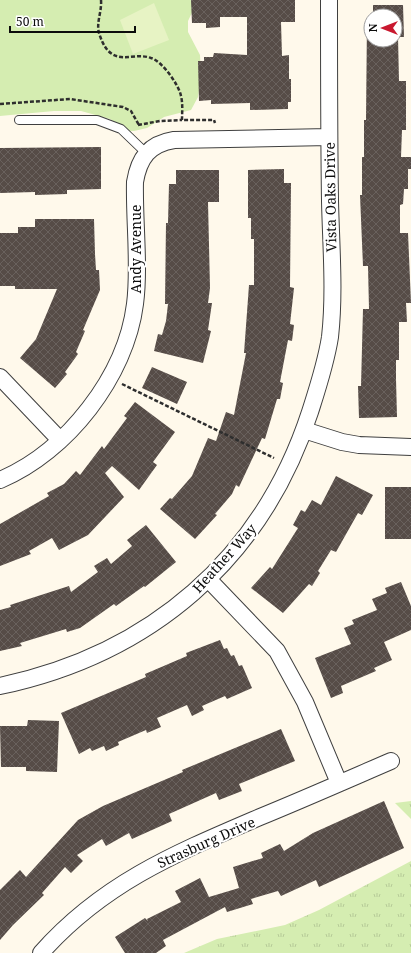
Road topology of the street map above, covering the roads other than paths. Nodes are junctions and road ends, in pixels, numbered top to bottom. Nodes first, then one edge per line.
1 (328, 0) edge
2 (19, 120) dead end
3 (329, 137) junction
4 (146, 153) junction
5 (0, 376) edge
6 (316, 392) joint
7 (304, 430) junction
8 (60, 440) junction
9 (411, 448) edge
10 (0, 480) edge
11 (208, 579) junction
12 (0, 686) edge
13 (391, 761) dead end
14 (339, 783) junction
15 (41, 953) edge

1 - 3 street, Vista Oaks Drive
2 - 4 lane
3 - 4 street, Andy Avenue
3 - 6 street, Vista Oaks Drive
4 - 8 street, Andy Avenue
5 - 8 street
6 - 7 street, Heather Way
7 - 9 street
7 - 11 street, Heather Way
8 - 10 street, Andy Avenue
11 - 12 street, Heather Way
11 - 14 street
13 - 14 street, Strasburg Drive
14 - 15 street, Strasburg Drive

